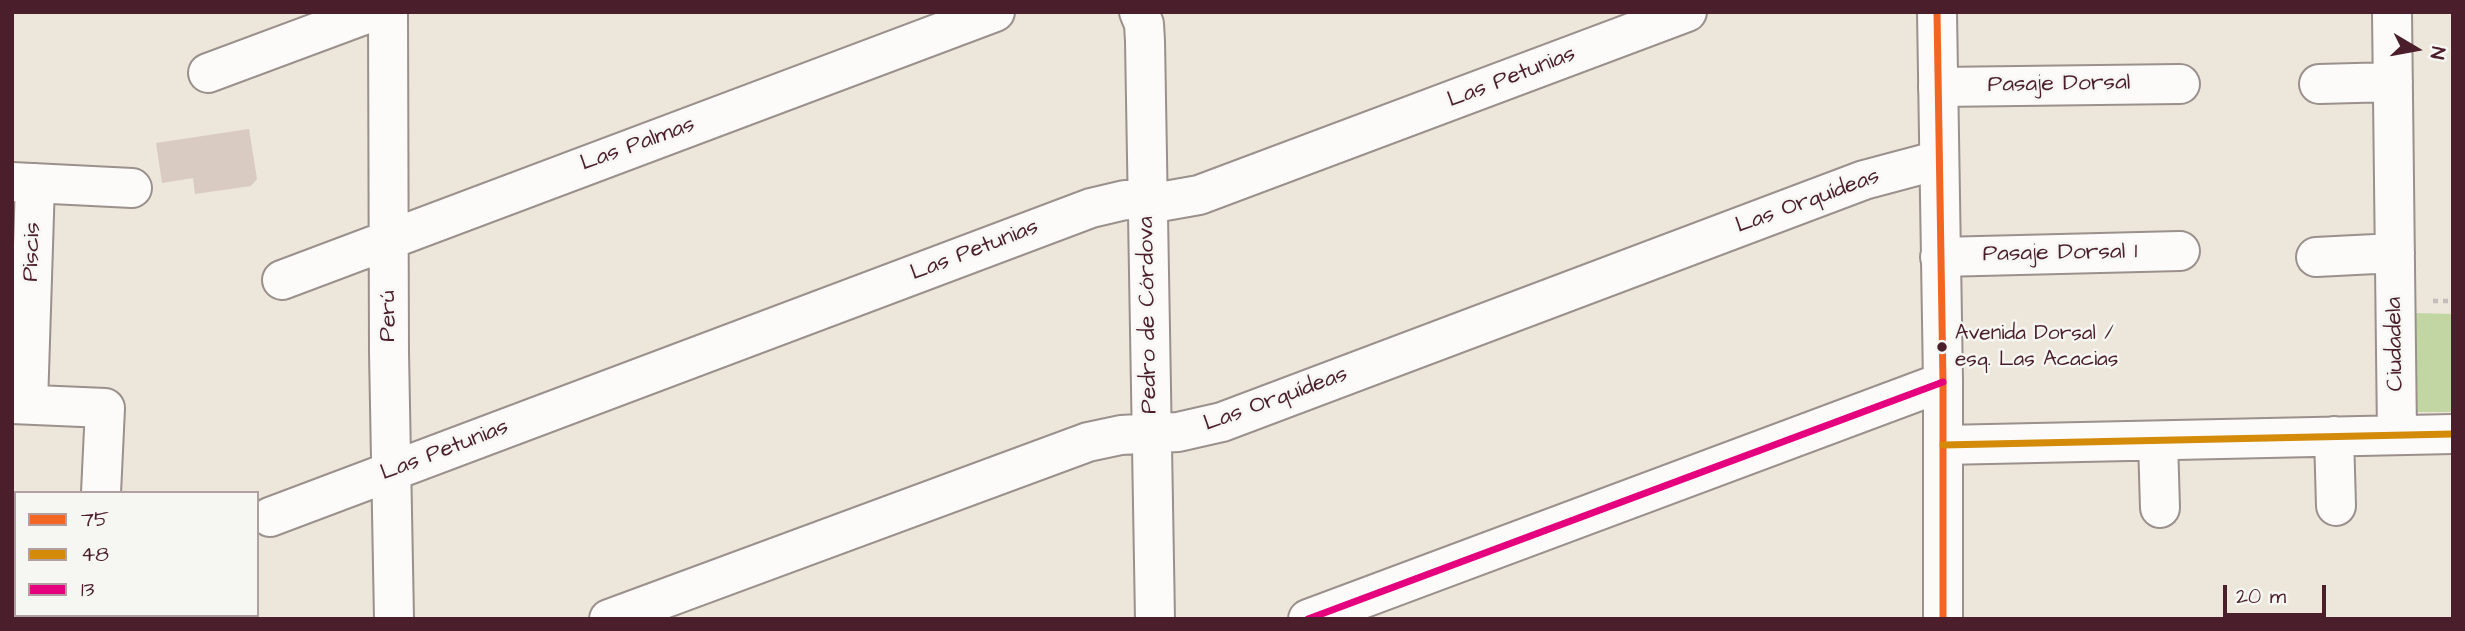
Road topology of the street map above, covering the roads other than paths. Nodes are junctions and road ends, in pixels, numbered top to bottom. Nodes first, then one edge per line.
1 (372, 12) edge
2 (388, 12) edge
3 (995, 12) edge
4 (1139, 12) edge
5 (1687, 12) edge
6 (1937, 12) edge
7 (2392, 12) edge
8 (208, 73) dead end
9 (2393, 82) junction
10 (2179, 83) dead end
11 (2319, 84) dead end
12 (1938, 88) junction
13 (1939, 160) junction
14 (24, 183) edge
15 (132, 188) dead end
16 (1147, 200) junction
17 (389, 238) junction
18 (2180, 251) dead end
19 (2395, 253) junction
20 (1940, 257) junction
21 (2316, 257) dead end
22 (282, 280) dead end
23 (1943, 382) junction
24 (20, 404) edge
25 (1151, 434) junction
26 (2453, 434) edge
27 (2397, 435) junction
28 (2334, 436) junction
29 (2158, 440) junction
30 (1943, 445) junction
31 (391, 471) junction
32 (101, 491) edge
33 (2336, 506) dead end
34 (2160, 508) dead end
35 (270, 517) dead end
36 (394, 619) edge
37 (609, 619) edge
38 (1155, 619) edge
39 (1308, 619) edge
40 (1943, 619) edge

1 - 8 street
2 - 17 street, Perú
3 - 17 street, Las Palmas
4 - 16 street, Pedro de Córdova
5 - 16 street, Las Petunias
6 - 12 street
7 - 9 street, Ciudadela
9 - 11 street
9 - 19 street, Ciudadela
10 - 12 street, Pasaje Dorsal
12 - 13 street
13 - 20 street
13 - 25 street, Las Orquídeas
14 - 15 street
14 - 24 street, Piscis
16 - 25 street, Pedro de Córdova
16 - 31 street, Las Petunias
17 - 22 street, Las Palmas
17 - 31 street, Perú
18 - 20 street, Pasaje Dorsal 1
19 - 21 street
19 - 27 street, Ciudadela
20 - 23 street
23 - 30 street
23 - 39 street
24 - 32 street
25 - 37 street, Las Orquídeas
25 - 38 street, Pedro de Córdova
26 - 27 street
27 - 28 street
28 - 29 street
28 - 33 street
29 - 30 street
29 - 34 street
30 - 40 street
31 - 35 street, Las Petunias
31 - 36 street, Perú

